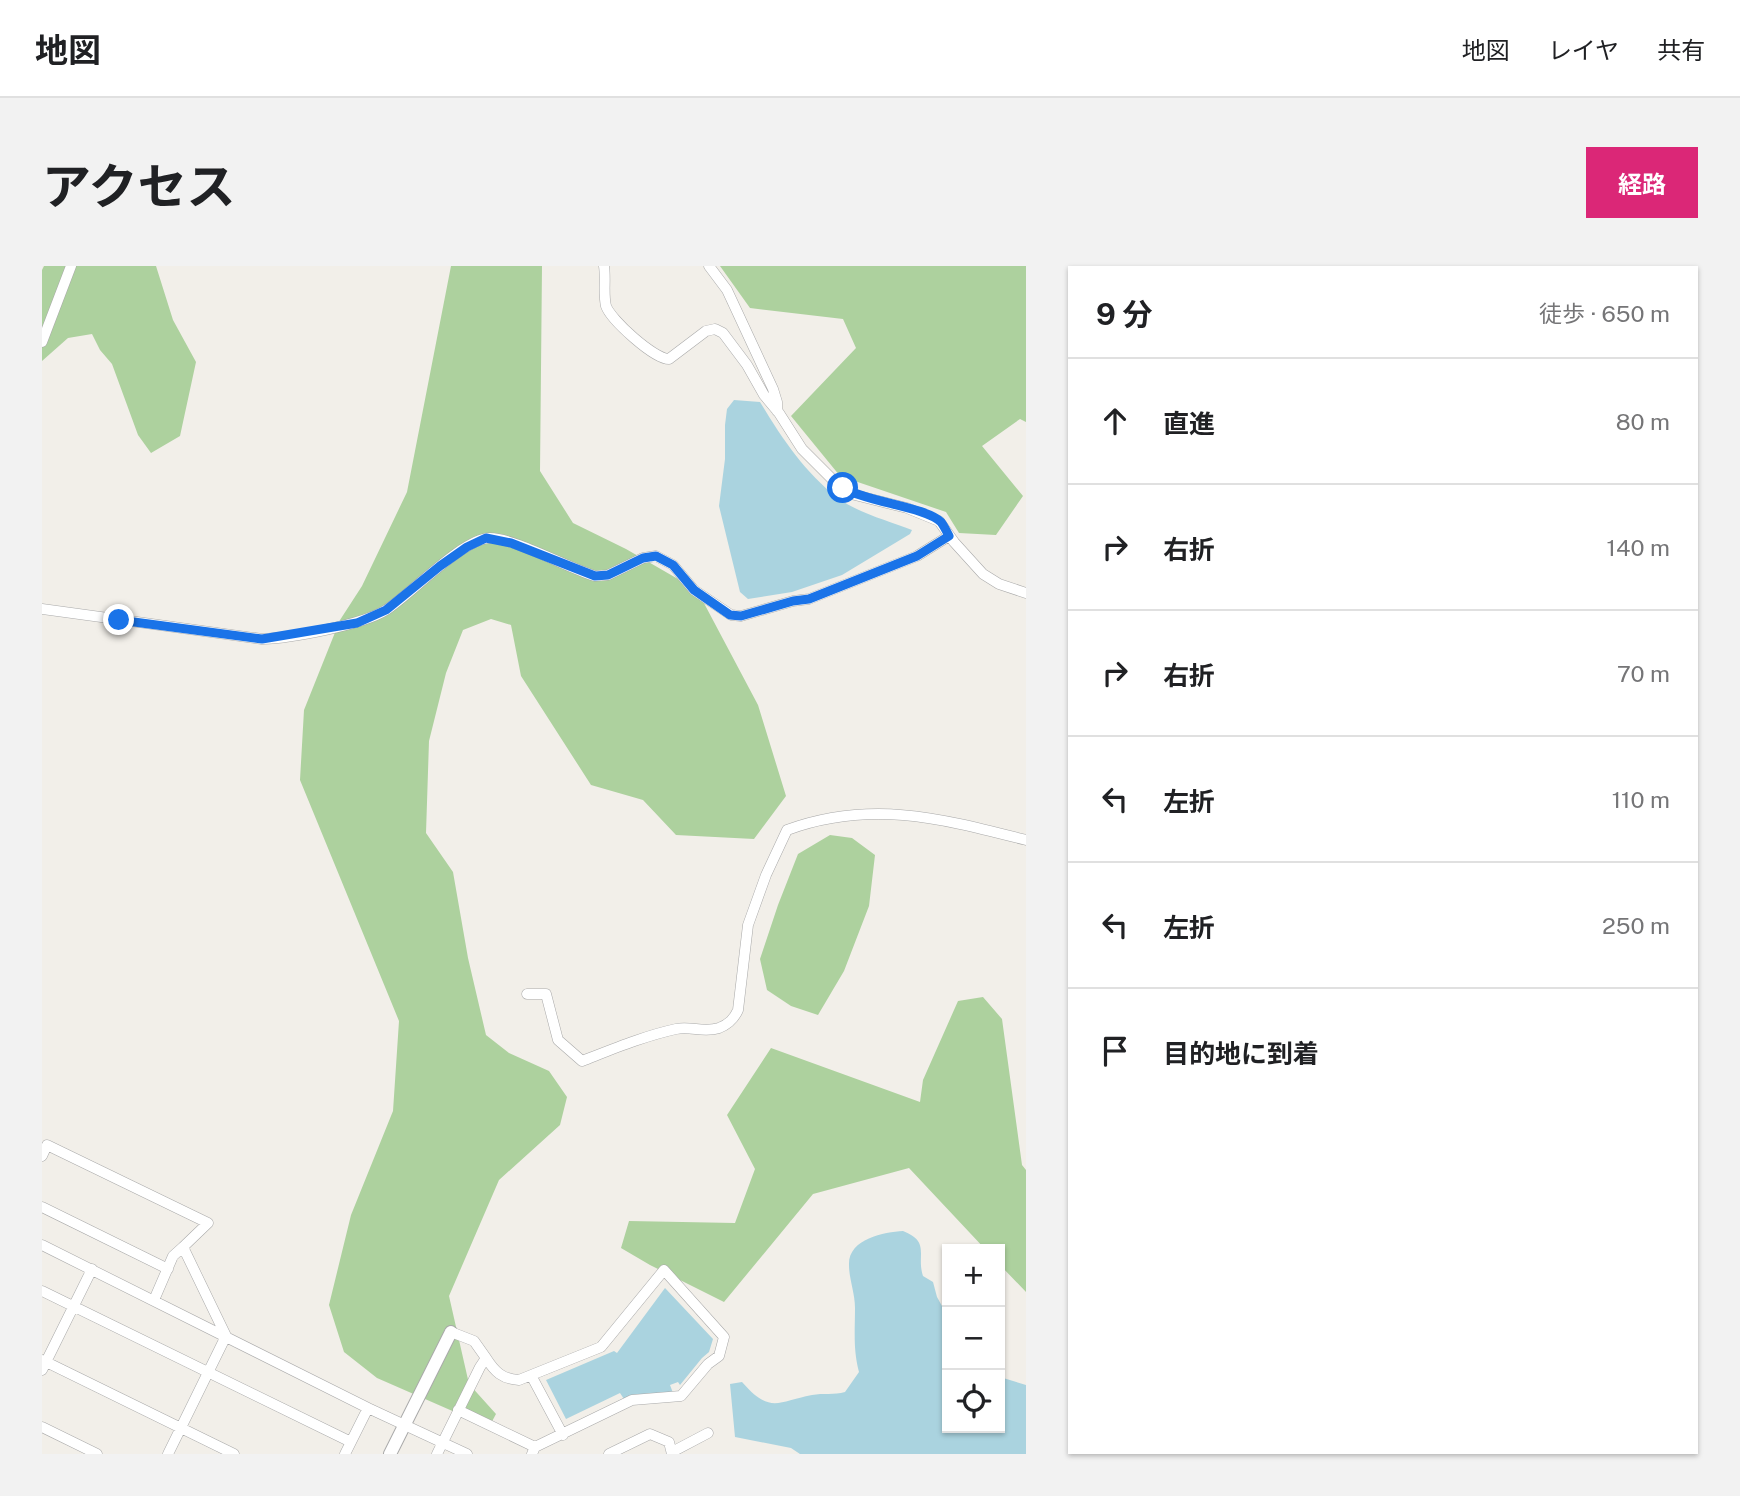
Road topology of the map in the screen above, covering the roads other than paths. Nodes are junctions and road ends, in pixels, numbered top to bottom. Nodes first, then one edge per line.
1 (71, 266) edge
2 (604, 266) edge
3 (709, 266) edge
4 (42, 342) edge
5 (777, 411) junction
6 (949, 536) junction
7 (1026, 593) edge
8 (42, 609) edge
9 (1026, 841) edge
10 (527, 994) dead end
11 (42, 1156) edge
12 (42, 1207) edge
13 (42, 1245) edge
14 (183, 1247) junction
15 (92, 1269) junction
16 (168, 1269) junction
17 (42, 1291) edge
18 (154, 1300) junction
19 (73, 1307) junction
20 (451, 1332) joint
21 (226, 1336) junction
22 (486, 1358) junction
23 (43, 1364) edge
24 (208, 1374) junction
25 (533, 1377) junction
26 (368, 1408) junction
27 (458, 1410) junction
28 (404, 1425) junction
29 (42, 1427) edge
30 (181, 1427) junction
31 (708, 1433) dead end
32 (563, 1435) junction
33 (351, 1442) junction
34 (443, 1443) junction
35 (533, 1451) edge
36 (464, 1453) edge
37 (672, 1453) edge
38 (97, 1454) edge
39 (168, 1454) edge
40 (234, 1454) edge
41 (345, 1454) edge
42 (390, 1454) edge
43 (438, 1454) edge
44 (609, 1454) edge

1 - 4 street
2 - 5 street
3 - 5 street
5 - 6 street
6 - 7 street
6 - 8 street
9 - 10 street
11 - 14 street
12 - 16 street
13 - 15 street
14 - 16 street
14 - 21 street
15 - 18 street
15 - 19 street
16 - 18 street
17 - 19 street
18 - 21 street
19 - 23 street
19 - 24 street
20 - 22 street
20 - 28 street
21 - 24 street
21 - 26 street
22 - 25 street
22 - 27 street
23 - 30 street
24 - 30 street
24 - 33 street
25 - 32 street
25 - 32 street
26 - 28 street
26 - 33 street
27 - 34 street
27 - 35 street
28 - 34 street
28 - 42 street
29 - 38 street
30 - 39 street
30 - 40 street
31 - 37 street
32 - 35 street
33 - 41 street
34 - 36 street
34 - 43 street
37 - 44 street

